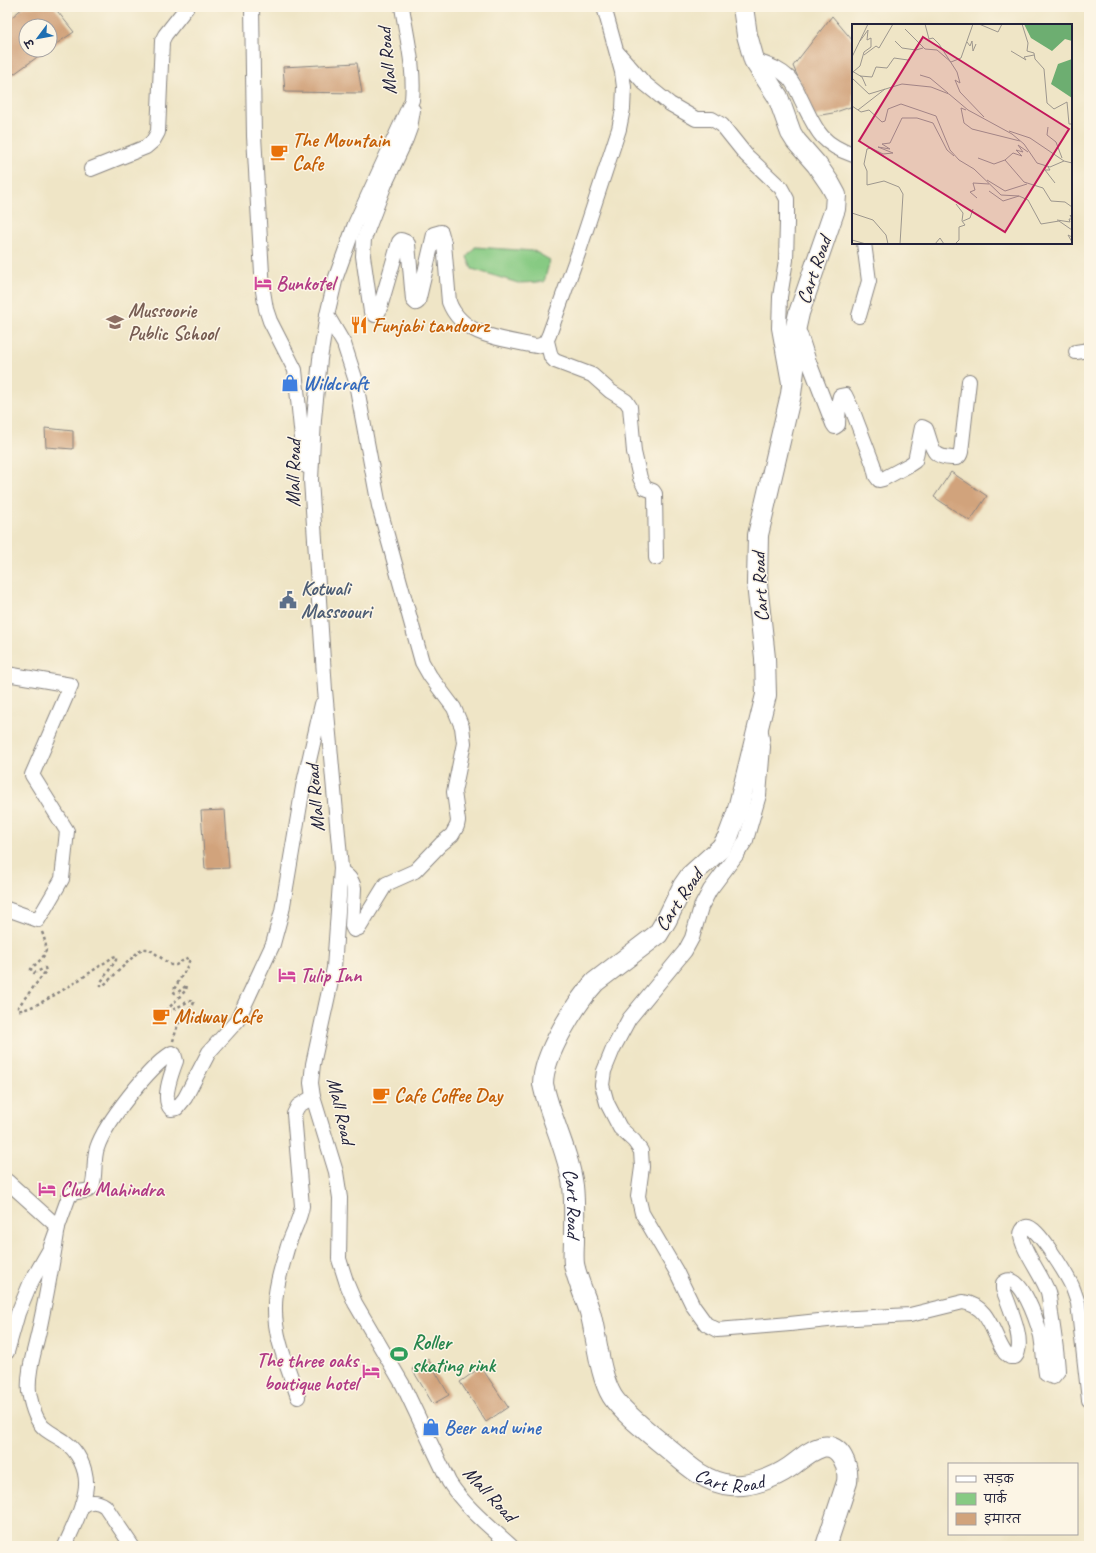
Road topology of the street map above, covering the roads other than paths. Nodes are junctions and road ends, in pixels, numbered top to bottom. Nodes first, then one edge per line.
1 (187, 7) edge
2 (252, 7) edge
3 (402, 7) edge
4 (604, 7) edge
5 (743, 7) edge
6 (615, 50) junction
7 (754, 60) junction
8 (412, 100) junction
9 (852, 155) edge
10 (91, 169) dead end
11 (864, 244) edge
12 (326, 315) junction
13 (859, 316) dead end
14 (797, 324) junction
15 (547, 341) junction
16 (968, 381) dead end
17 (791, 394) junction
18 (311, 480) junction
19 (656, 558) dead end
20 (7, 674) edge
21 (325, 690) junction
22 (760, 724) junction
23 (341, 871) junction
24 (7, 909) edge
25 (314, 1097) junction
26 (7, 1181) edge
27 (58, 1227) junction
28 (7, 1352) edge
29 (298, 1397) dead end
30 (1089, 1400) edge
31 (82, 1505) junction
32 (65, 1546) edge
33 (132, 1546) edge
34 (511, 1546) edge
35 (826, 1546) edge

1 - 10 street
2 - 18 street
3 - 8 street, Mall Road
4 - 6 street
5 - 7 highway, Cart Road
6 - 15 street
6 - 17 street
7 - 9 street
7 - 14 highway, Cart Road
8 - 12 street, Mall Road
8 - 15 street
11 - 13 street
12 - 18 street, Mall Road
12 - 23 street
14 - 16 street
14 - 17 highway, Cart Road
15 - 19 street
17 - 22 highway, Cart Road
18 - 21 street, Mall Road
20 - 24 street
21 - 23 street, Mall Road
21 - 27 street
22 - 30 street
22 - 35 highway, Cart Road
23 - 25 street, Mall Road
25 - 29 street
25 - 34 street, Mall Road
26 - 27 street
27 - 28 street
27 - 31 street
31 - 32 street
31 - 33 street

